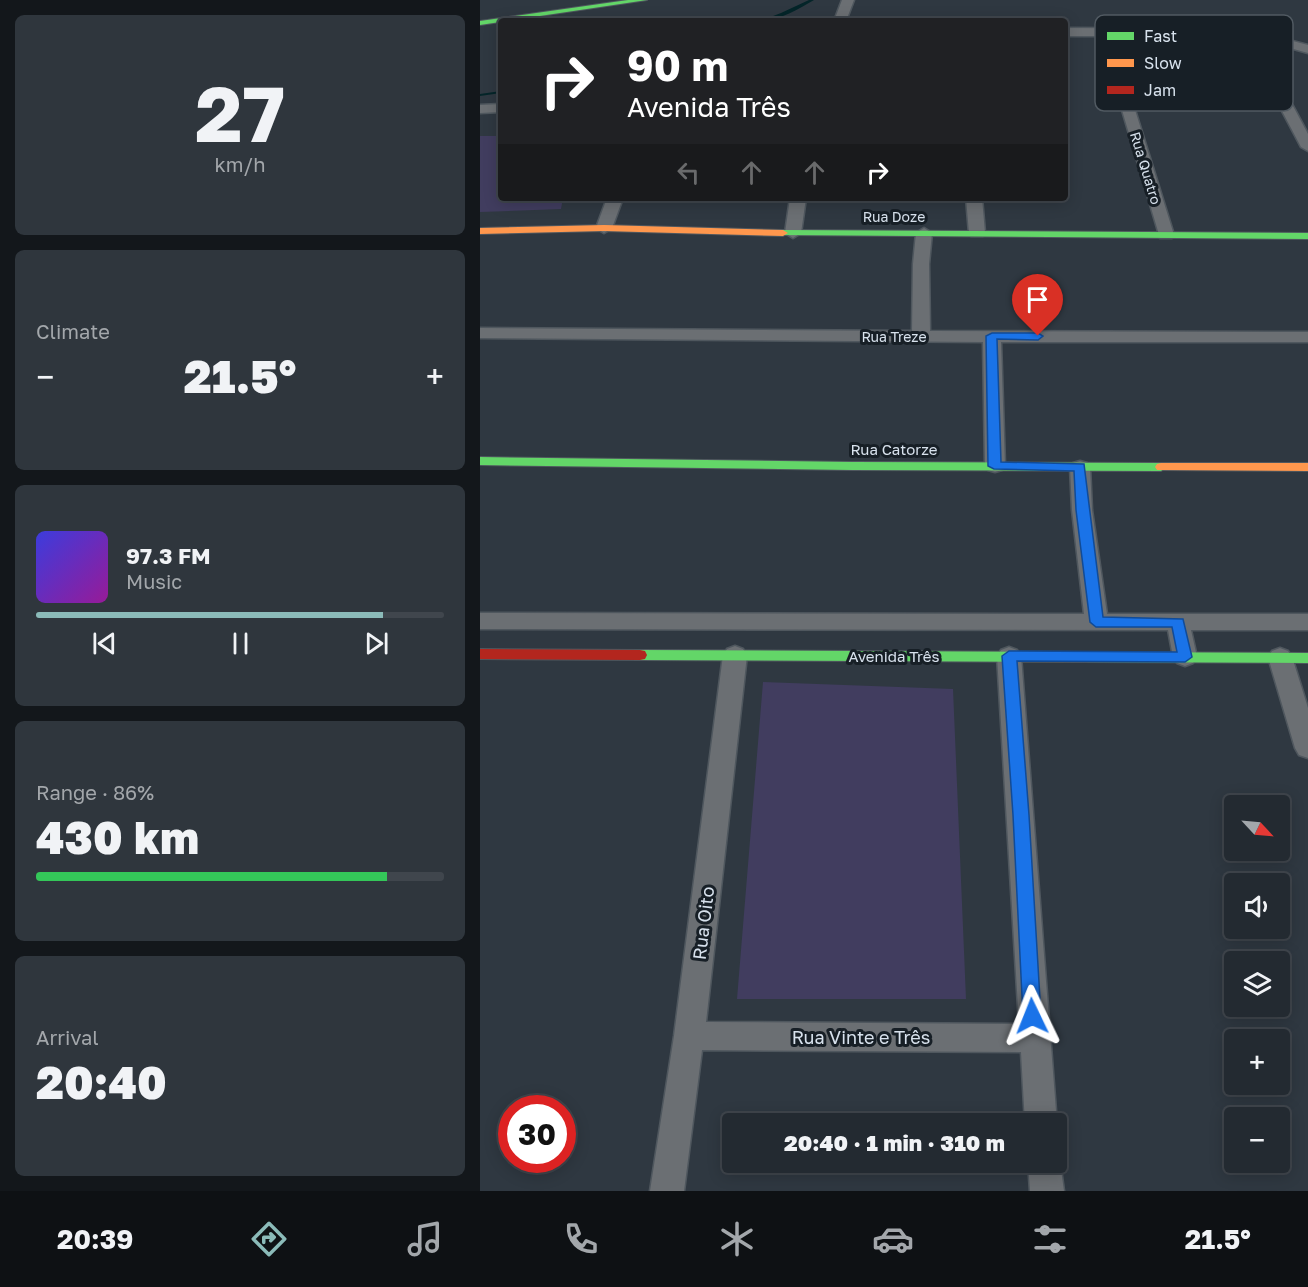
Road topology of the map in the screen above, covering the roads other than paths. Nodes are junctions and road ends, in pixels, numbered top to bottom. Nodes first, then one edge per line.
1 (643, 0) edge
2 (848, 0) edge
3 (515, 18) edge
4 (841, 18) edge
5 (498, 20) edge
6 (480, 23) edge
7 (1071, 29) edge
8 (1095, 29) edge
9 (1095, 31) edge
10 (1293, 39) edge
11 (1308, 40) edge
12 (1293, 42) edge
13 (1308, 49) edge
14 (498, 108) edge
15 (480, 109) edge
16 (1129, 111) edge
17 (1289, 111) edge
18 (498, 117) edge
19 (480, 118) edge
20 (1308, 147) edge
21 (614, 201) edge
22 (798, 201) edge
23 (974, 201) edge
24 (604, 228) junction
25 (480, 231) edge
26 (793, 232) junction
27 (977, 232) junction
28 (924, 233) junction
29 (1166, 234) junction
30 (1308, 236) edge
31 (480, 333) edge
32 (921, 336) junction
33 (992, 336) junction
34 (1308, 337) edge
35 (480, 461) edge
36 (994, 466) junction
37 (1308, 466) edge
38 (1080, 467) junction
39 (480, 621) edge
40 (623, 621) junction
41 (835, 622) junction
42 (1096, 622) junction
43 (1178, 622) junction
44 (1308, 622) edge
45 (480, 654) edge
46 (615, 654) junction
47 (735, 655) junction
48 (840, 655) junction
49 (1009, 656) junction
50 (1185, 657) junction
51 (1280, 657) junction
52 (1308, 658) edge
53 (1308, 748) edge
54 (689, 1036) junction
55 (1033, 1038) junction
56 (1040, 1113) edge
57 (1045, 1173) edge
58 (667, 1191) edge
59 (1047, 1191) edge

1 - 3 street
2 - 4 street
5 - 6 street
7 - 8 street
7 - 9 street
10 - 11 street
12 - 13 street
14 - 15 street
16 - 29 street, Rua Quatro
17 - 20 street
18 - 19 street
21 - 24 street
22 - 26 street
23 - 27 street
24 - 25 street, Rua Doze
24 - 26 street, Rua Doze
26 - 28 street, Rua Doze
27 - 28 street, Rua Doze
27 - 29 street, Rua Doze
28 - 32 street
29 - 30 street, Rua Doze
31 - 32 street, Rua Treze
32 - 33 street, Rua Treze
33 - 34 street, Rua Treze
33 - 36 street
35 - 36 street, Rua Catorze
36 - 38 street, Rua Catorze
37 - 38 street, Rua Catorze
38 - 42 street
39 - 40 street
40 - 41 street
40 - 46 street
41 - 42 street
41 - 48 street
42 - 43 street
43 - 44 street
43 - 50 street
45 - 46 street, Avenida Três
46 - 47 street, Avenida Três
47 - 48 street, Avenida Três
47 - 54 street, Rua Oito
48 - 49 street, Avenida Três
49 - 50 street, Avenida Três
49 - 55 street
50 - 51 street, Avenida Três
51 - 52 street, Avenida Três
51 - 53 street
54 - 55 street, Rua Vinte e Três
54 - 58 street, Rua Oito
55 - 56 street
57 - 59 street

